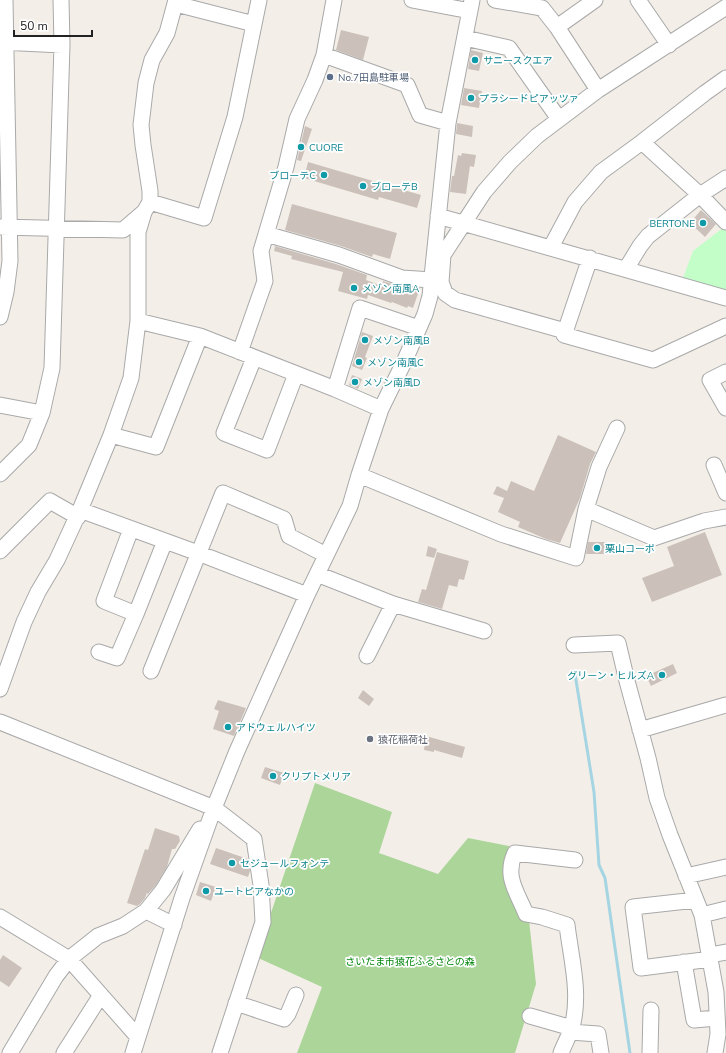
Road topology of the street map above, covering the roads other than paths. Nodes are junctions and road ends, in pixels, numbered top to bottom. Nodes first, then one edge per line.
1 (5, 0) edge
2 (62, 0) edge
3 (259, 0) edge
4 (334, 0) edge
5 (412, 0) edge
6 (495, 0) edge
7 (595, 0) edge
8 (638, 0) edge
9 (176, 2) edge
10 (542, 4) edge
11 (471, 6) edge
12 (726, 7) edge
13 (254, 24) junction
14 (557, 27) junction
15 (465, 38) junction
16 (3, 42) edge
17 (62, 45) junction
18 (669, 45) junction
19 (324, 55) junction
20 (726, 78) edge
21 (598, 90) junction
22 (559, 119) junction
23 (448, 123) junction
24 (642, 142) junction
25 (726, 178) edge
26 (700, 195) junction
27 (147, 207) junction
28 (438, 216) junction
29 (464, 222) junction
30 (726, 222) edge
31 (5, 227) edge
32 (56, 228) junction
33 (266, 234) junction
34 (551, 247) junction
35 (590, 258) junction
36 (626, 269) junction
37 (432, 280) junction
38 (726, 298) edge
39 (0, 317) edge
40 (138, 321) junction
41 (726, 326) edge
42 (419, 328) junction
43 (565, 331) junction
44 (200, 336) junction
45 (240, 352) junction
46 (254, 358) junction
47 (726, 372) edge
48 (296, 374) junction
49 (335, 389) junction
50 (0, 405) edge
51 (726, 408) edge
52 (381, 409) junction
53 (42, 413) junction
54 (617, 428) dead end
55 (111, 435) junction
56 (714, 465) dead end
57 (0, 474) edge
58 (359, 475) junction
59 (726, 493) edge
60 (586, 509) junction
61 (79, 514) junction
62 (726, 517) edge
63 (131, 529) junction
64 (165, 541) junction
65 (0, 551) edge
66 (198, 553) junction
67 (326, 555) junction
68 (317, 574) junction
69 (307, 595) junction
70 (393, 604) junction
71 (136, 614) junction
72 (484, 631) dead end
73 (574, 645) dead end
74 (99, 652) dead end
75 (368, 656) dead end
76 (151, 671) dead end
77 (0, 689) edge
78 (726, 705) edge
79 (0, 722) edge
80 (640, 730) junction
81 (214, 808) junction
82 (575, 860) dead end
83 (726, 867) edge
84 (686, 876) junction
85 (696, 900) junction
86 (146, 910) junction
87 (726, 910) edge
88 (702, 915) junction
89 (0, 917) edge
90 (174, 925) junction
91 (726, 952) edge
92 (710, 957) junction
93 (69, 959) junction
94 (684, 962) junction
95 (101, 995) junction
96 (296, 995) dead end
97 (236, 1003) junction
98 (651, 1010) dead end
99 (530, 1016) dead end
100 (717, 1018) junction
101 (571, 1030) junction
102 (722, 1034) edge
103 (138, 1047) edge
104 (10, 1053) edge
105 (64, 1053) edge
106 (220, 1053) edge
107 (561, 1053) edge
108 (600, 1053) edge
109 (650, 1053) edge
110 (715, 1053) edge

1 - 16 street
2 - 17 street
3 - 13 street
4 - 19 street
5 - 11 street
6 - 10 street
7 - 14 street
8 - 18 street
9 - 13 street
9 - 27 street
10 - 14 street
11 - 15 street
12 - 18 street
13 - 27 street
14 - 21 street
15 - 22 street
15 - 23 street
16 - 17 street
16 - 31 street
17 - 32 street
18 - 21 street
19 - 23 street
19 - 33 street
20 - 24 street
21 - 22 street
22 - 29 street
23 - 28 street
24 - 26 street
24 - 34 street
25 - 26 street
26 - 30 street
26 - 36 street
27 - 32 street
27 - 40 street
28 - 29 street
28 - 37 street
29 - 34 street
29 - 43 street
31 - 32 street
31 - 39 street
32 - 53 street
33 - 37 street
33 - 45 street
34 - 35 street
35 - 36 street
35 - 43 street
36 - 38 street
37 - 42 street
40 - 44 street
40 - 55 street
41 - 43 street
42 - 49 street
42 - 52 street
44 - 45 street
44 - 55 street
45 - 46 street
46 - 48 street
46 - 48 street
47 - 51 street
48 - 49 street
49 - 52 street
50 - 53 street
52 - 58 street
53 - 57 street
54 - 60 street
55 - 61 street
56 - 59 street
58 - 60 street
58 - 67 street
60 - 62 street
61 - 63 street
61 - 65 street
61 - 77 street
63 - 64 street
63 - 71 street
64 - 66 street
64 - 71 street
66 - 67 street
66 - 69 street
66 - 76 street
67 - 68 street
68 - 69 street
68 - 70 street
69 - 81 street
70 - 72 street
70 - 75 street
71 - 74 street
73 - 80 street
78 - 80 street
79 - 81 street
80 - 84 street
81 - 86 street
81 - 90 street
81 - 97 street
82 - 101 street
83 - 84 street
84 - 85 street
85 - 88 street
85 - 94 street
86 - 90 street
86 - 93 street
87 - 88 street
88 - 92 street
89 - 93 street
90 - 103 street
91 - 92 street
92 - 94 street
92 - 100 street
93 - 95 street
93 - 104 street
94 - 100 street
95 - 103 street
95 - 105 street
96 - 97 street
97 - 106 street
98 - 109 street
99 - 101 street
100 - 102 street
101 - 107 street
101 - 108 street
102 - 110 street

